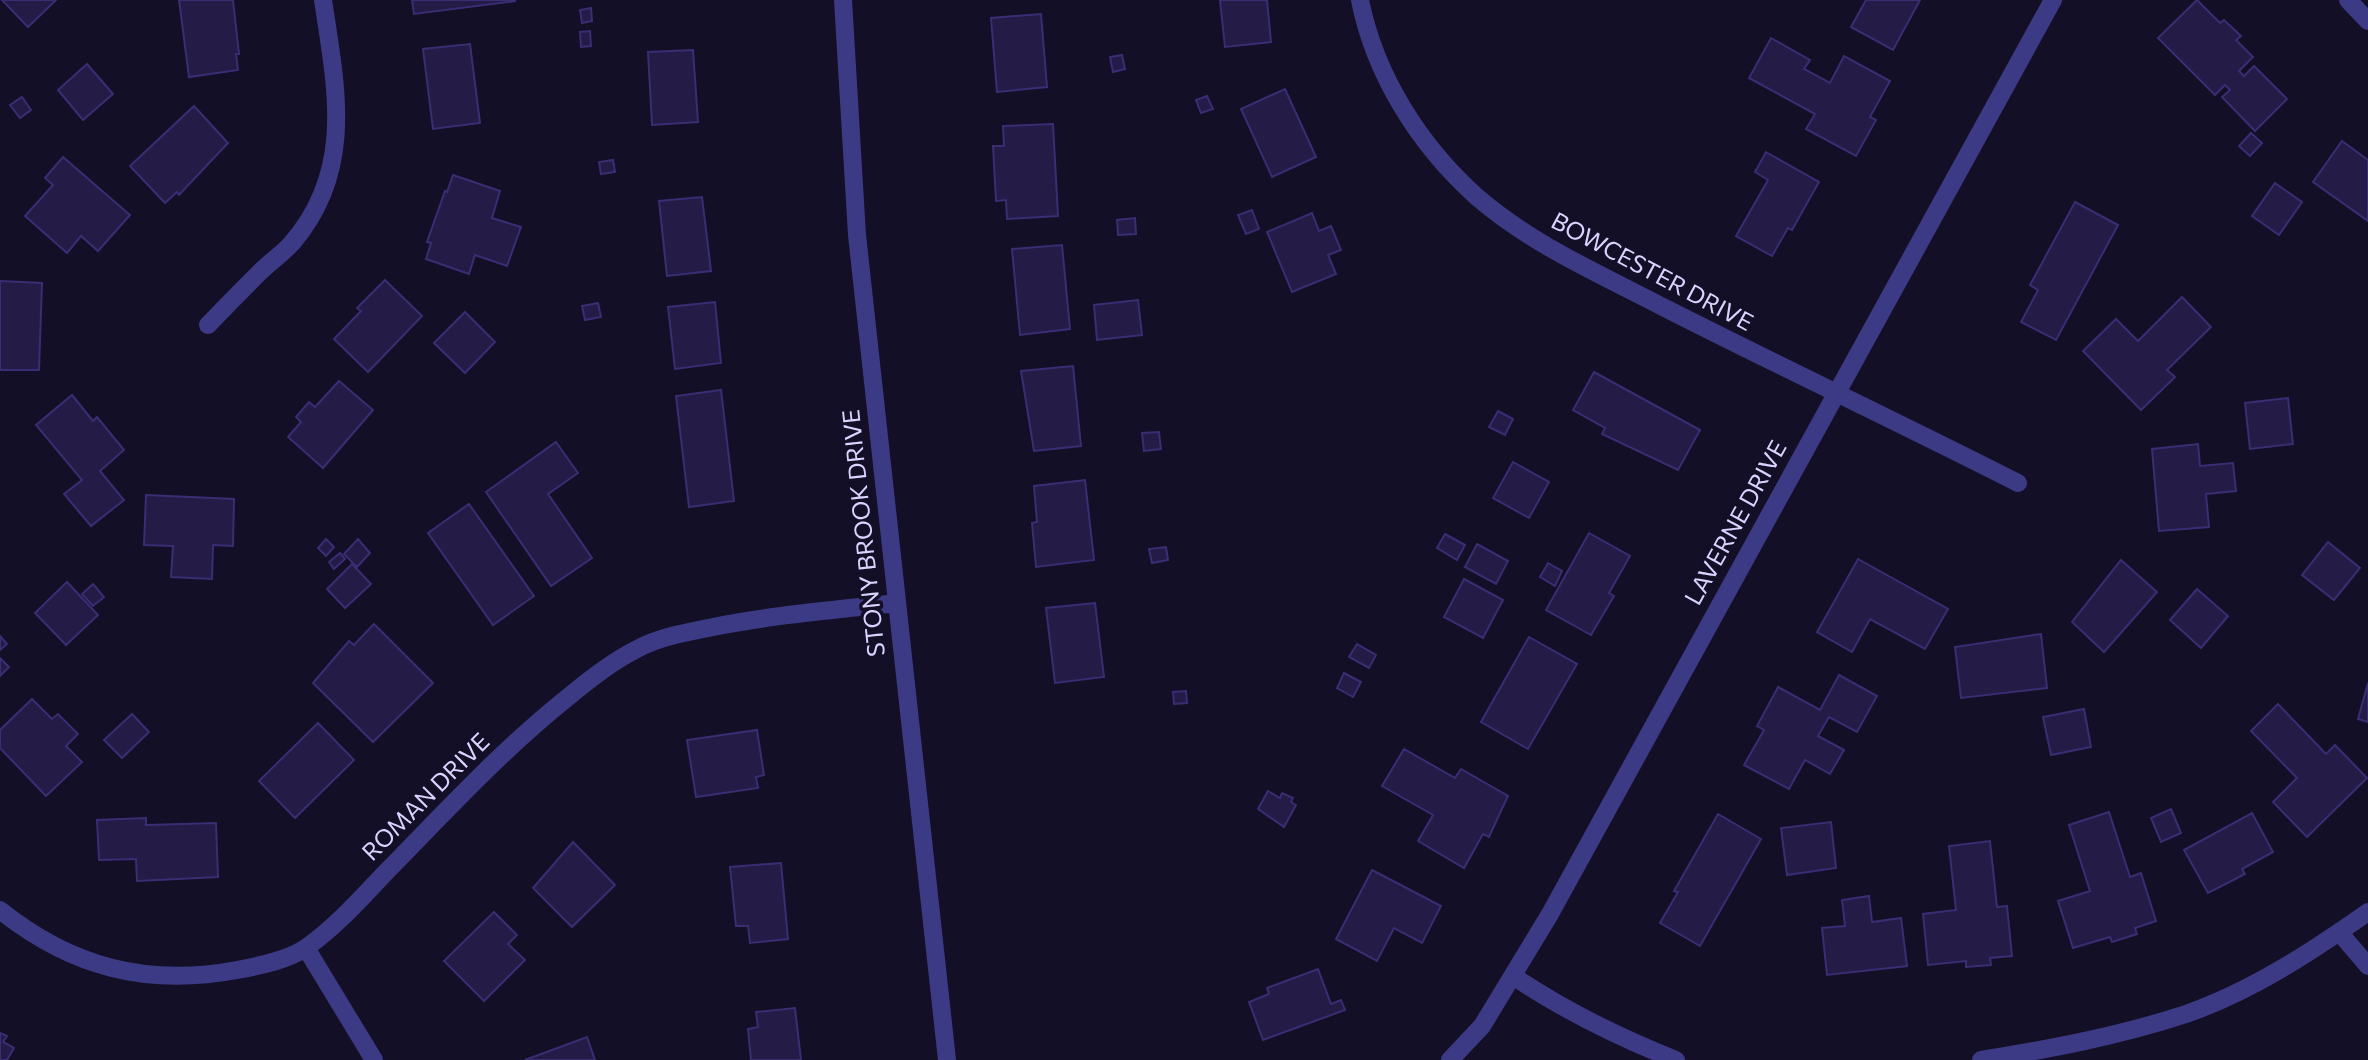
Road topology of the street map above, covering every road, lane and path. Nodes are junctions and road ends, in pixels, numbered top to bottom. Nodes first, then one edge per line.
1 (323, 0) edge
2 (843, 0) edge
3 (1360, 0) edge
4 (2053, 0) edge
5 (2347, 0) edge
6 (2368, 21) edge
7 (208, 325) dead end
8 (1837, 391) junction
9 (2018, 483) dead end
10 (896, 603) junction
11 (0, 910) edge
12 (2368, 912) edge
13 (2339, 932) junction
14 (306, 948) junction
15 (2368, 966) edge
16 (1513, 976) junction
17 (374, 1060) edge
18 (947, 1060) edge
19 (1450, 1060) edge
20 (1676, 1060) edge
21 (1981, 1060) edge

1 - 7 street
2 - 10 street, STONY BROOK DRIVE
3 - 8 street, BOWCESTER DRIVE
4 - 8 street, LAVERNE DRIVE
5 - 6 street
8 - 9 street, BOWCESTER DRIVE
8 - 16 street, LAVERNE DRIVE
10 - 14 street, ROMAN DRIVE
10 - 18 street, STONY BROOK DRIVE
11 - 14 street, ROMAN DRIVE
12 - 13 street
13 - 15 street
13 - 21 street
14 - 17 street
16 - 19 street, LAVERNE DRIVE
16 - 20 street

